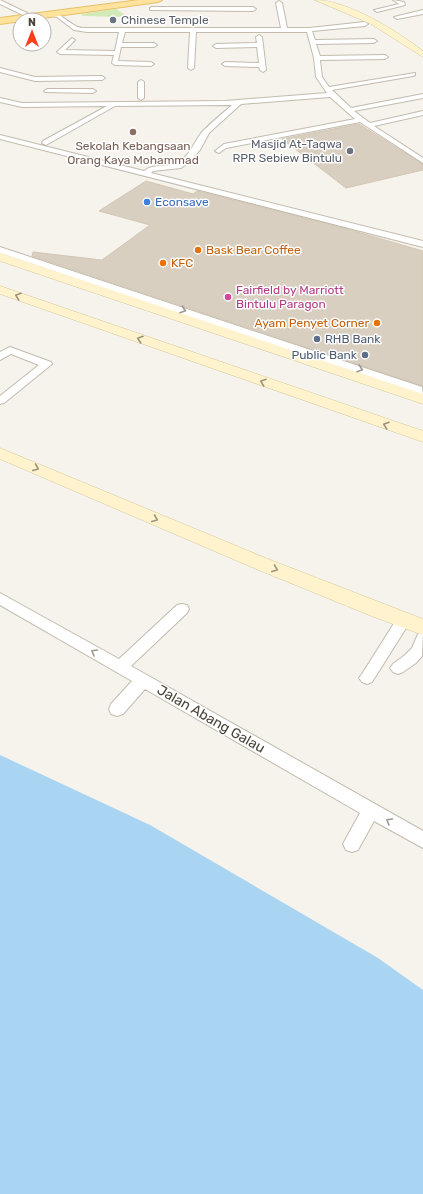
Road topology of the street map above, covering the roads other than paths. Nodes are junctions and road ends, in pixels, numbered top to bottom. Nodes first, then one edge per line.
1 (134, 0) edge
2 (158, 0) edge
3 (319, 0) edge
4 (332, 0) edge
5 (397, 0) edge
6 (0, 2) edge
7 (279, 3) dead end
8 (152, 9) dead end
9 (213, 9) junction
10 (253, 9) dead end
11 (377, 10) dead end
12 (70, 11) junction
13 (21, 12) edge
14 (41, 12) edge
15 (423, 12) edge
16 (52, 13) edge
17 (52, 15) edge
18 (12, 16) edge
19 (58, 16) junction
20 (0, 17) edge
21 (213, 17) dead end
22 (397, 17) dead end
23 (12, 19) edge
24 (0, 21) edge
25 (365, 24) dead end
26 (122, 30) junction
27 (193, 30) junction
28 (258, 30) junction
29 (284, 30) junction
30 (309, 30) junction
31 (72, 40) dead end
32 (374, 41) dead end
33 (313, 42) junction
34 (119, 45) junction
35 (154, 45) dead end
36 (260, 45) junction
37 (216, 46) dead end
38 (423, 48) edge
39 (118, 52) junction
40 (423, 55) edge
41 (385, 57) dead end
42 (317, 58) junction
43 (151, 64) dead end
44 (225, 64) dead end
45 (191, 68) dead end
46 (0, 70) edge
47 (413, 74) dead end
48 (102, 78) dead end
49 (49, 82) dead end
50 (94, 82) dead end
51 (141, 82) dead end
52 (327, 89) junction
53 (47, 91) junction
54 (93, 91) junction
55 (332, 95) junction
56 (423, 96) edge
57 (141, 98) junction
58 (92, 99) junction
59 (0, 100) edge
60 (44, 102) junction
61 (226, 103) junction
62 (238, 103) junction
63 (114, 105) junction
64 (350, 110) junction
65 (423, 113) edge
66 (361, 120) junction
67 (388, 120) junction
68 (368, 125) junction
69 (0, 131) edge
70 (381, 133) junction
71 (0, 137) edge
72 (46, 143) junction
73 (219, 151) dead end
74 (423, 160) edge
75 (178, 166) junction
76 (148, 171) junction
77 (180, 177) junction
78 (220, 193) junction
79 (423, 238) edge
80 (423, 244) edge
81 (0, 250) edge
82 (0, 257) edge
83 (0, 290) edge
84 (0, 358) edge
85 (423, 392) edge
86 (423, 399) edge
87 (0, 401) edge
88 (421, 437) edge
89 (0, 452) edge
90 (0, 598) edge
91 (182, 609) dead end
92 (403, 621) junction
93 (423, 627) edge
94 (423, 638) edge
95 (120, 667) junction
96 (398, 668) dead end
97 (367, 678) dead end
98 (143, 680) junction
99 (117, 709) dead end
100 (371, 811) junction
101 (423, 840) edge
102 (352, 844) dead end

1 - 14 main road
2 - 12 main road
3 - 40 street
4 - 38 street
5 - 11 street
6 - 13 street
7 - 29 street
8 - 9 street
9 - 10 street
9 - 21 street
12 - 16 main road
12 - 19 street
15 - 22 street
17 - 19 street
18 - 20 main road
19 - 26 street
23 - 24 main road
25 - 30 street
26 - 27 street
26 - 34 street
27 - 28 street
27 - 45 street
28 - 29 street
28 - 36 street
29 - 30 street
30 - 33 street
31 - 39 street
32 - 33 street
33 - 42 street
34 - 35 street
34 - 39 street
36 - 37 street
36 - 44 street
39 - 43 street
41 - 42 street
42 - 52 street
46 - 48 street
47 - 52 street
49 - 53 street
50 - 54 street
51 - 57 street
52 - 55 street
53 - 54 street
53 - 60 street
54 - 58 street
55 - 62 street
55 - 64 street
56 - 64 street
57 - 58 street
57 - 61 street
58 - 60 street
59 - 60 street
60 - 63 street
61 - 62 street
61 - 63 street
62 - 75 street
63 - 72 street
64 - 66 street
65 - 67 street
66 - 68 street
66 - 73 street
67 - 68 street
67 - 70 street
68 - 70 street
69 - 72 street
70 - 74 street
71 - 76 street
72 - 76 street
75 - 76 street
75 - 77 street
76 - 77 street
76 - 78 street
77 - 78 street
77 - 79 street
78 - 80 street
81 -> 85 street
82 - 86 street
88 -> 83 street
84 - 87 street
89 -> 92 street
95 -> 90 street, Jalan Abang Galau
91 - 95 street
92 - 93 street
92 - 97 street
94 - 96 street
95 - 98 street, Jalan Abang Galau
98 - 99 street
98 - 100 street, Jalan Abang Galau
101 -> 100 street, Jalan Abang Galau
100 - 102 street

